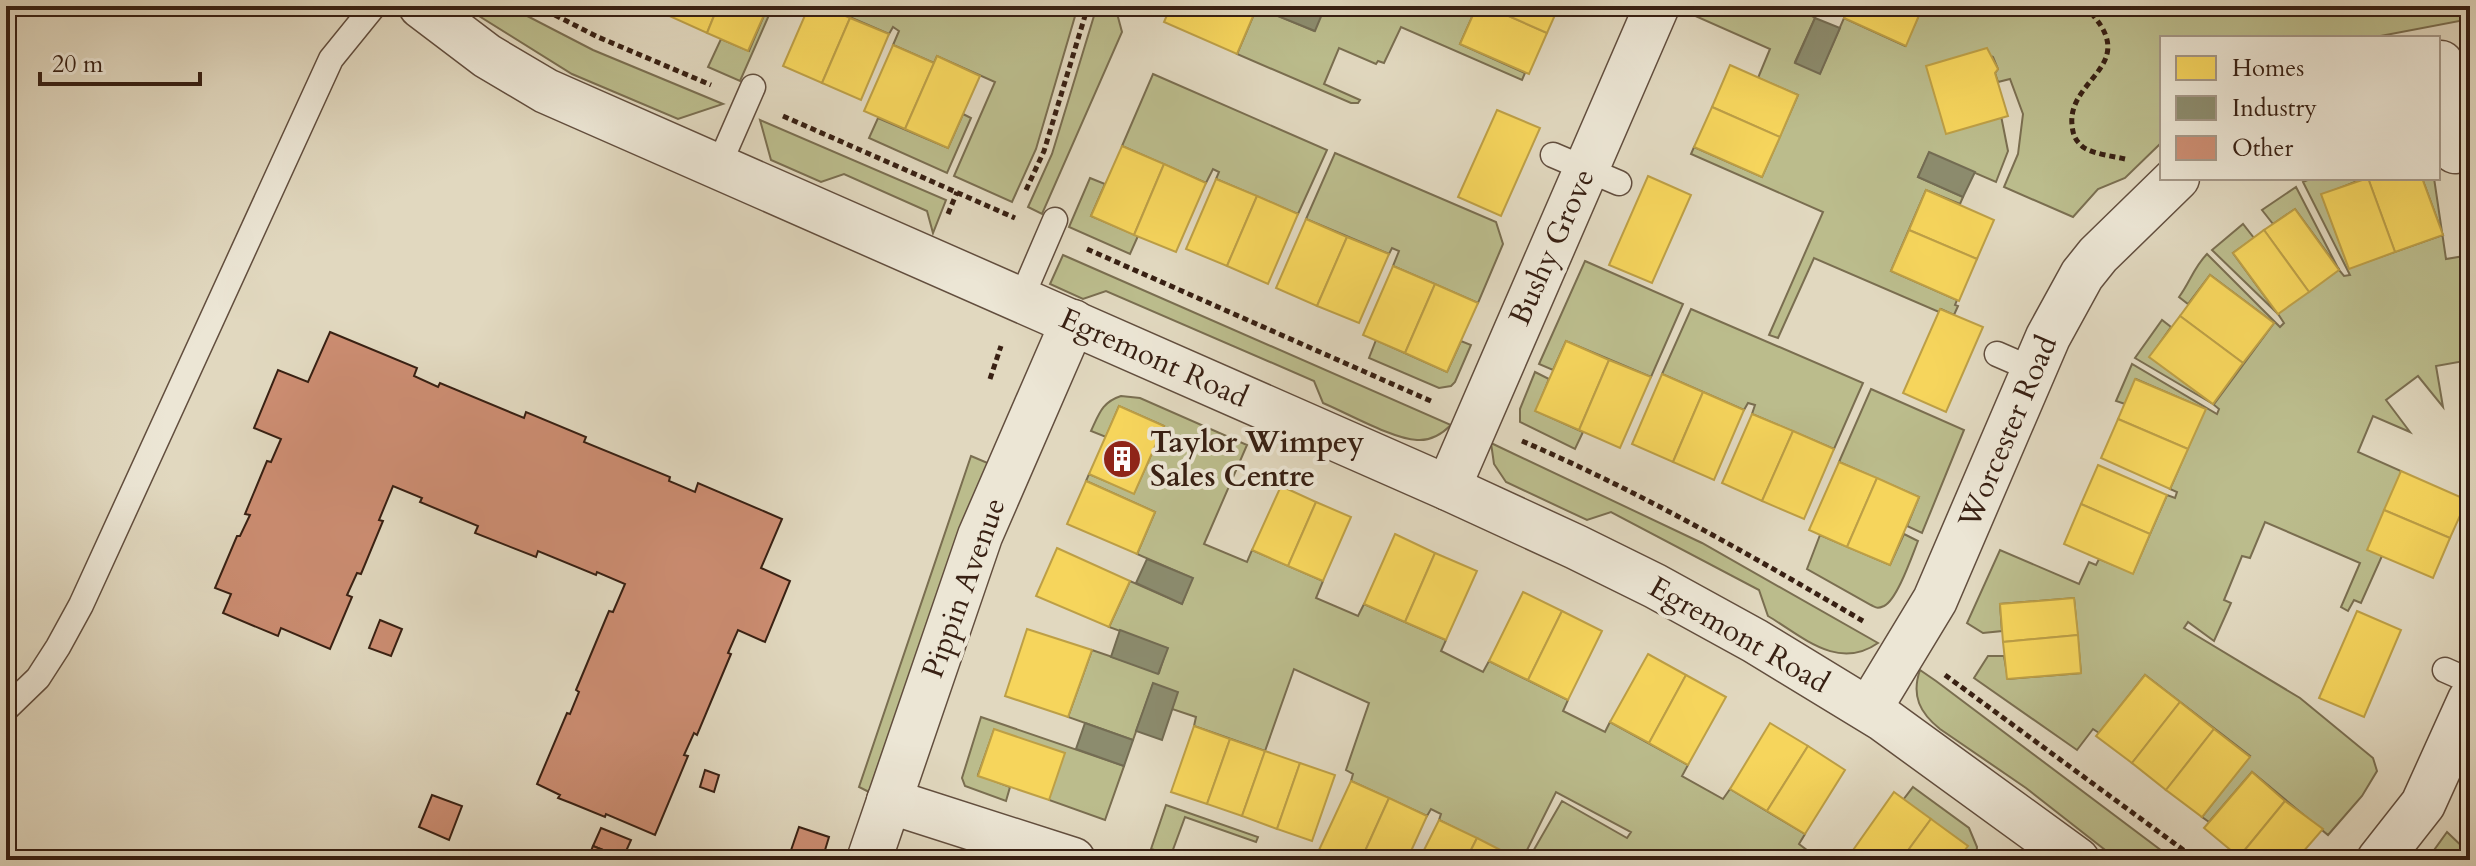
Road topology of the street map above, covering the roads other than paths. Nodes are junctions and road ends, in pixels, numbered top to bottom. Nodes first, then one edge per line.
1 (374, 6) edge
2 (421, 6) edge
3 (1657, 6) edge
4 (2450, 61) edge
5 (750, 93) road end
6 (2455, 151) dead end
7 (718, 167) junction
8 (2175, 180) edge
9 (1055, 220) dead end
10 (1021, 299) junction
11 (1073, 322) junction
12 (1448, 488) junction
13 (2470, 681) edge
14 (2457, 685) edge
15 (6, 709) edge
16 (1869, 709) junction
17 (889, 801) junction
18 (2066, 856) edge
19 (869, 860) edge
20 (1073, 860) edge
21 (2379, 860) edge

1 - 15 lane
2 - 7 street, Egremont Road
3 - 12 street, Bushy Grove
4 - 6 street
5 - 7 lane
7 - 10 street, Egremont Road
8 - 16 street, Worcester Road
9 - 10 lane
10 - 11 street, Egremont Road
11 - 12 street, Egremont Road
11 - 17 street, Pippin Avenue
12 - 16 street, Egremont Road
13 - 14 lane
14 - 21 street
16 - 18 street, Egremont Road
17 - 19 street, Pippin Avenue
17 - 20 street

